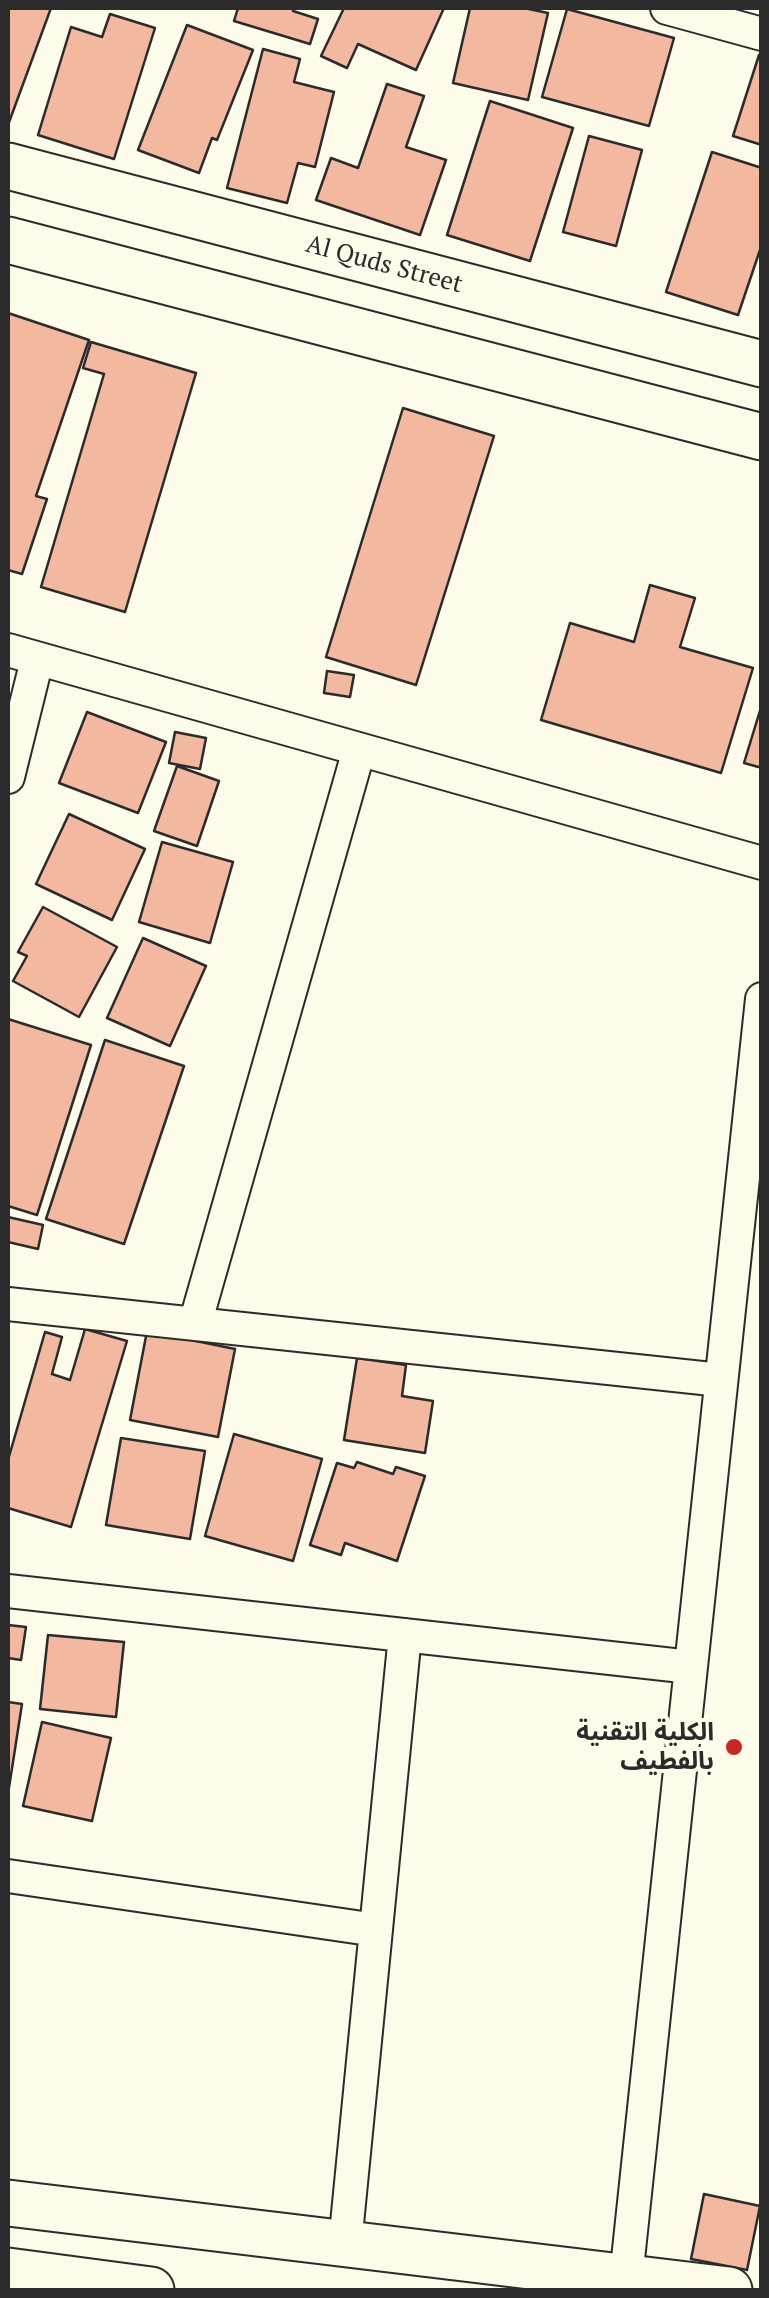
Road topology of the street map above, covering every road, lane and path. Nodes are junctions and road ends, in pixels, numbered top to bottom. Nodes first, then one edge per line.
1 (681, 9) edge
2 (762, 34) edge
3 (8, 166) edge
4 (8, 240) edge
5 (762, 364) edge
6 (762, 437) edge
7 (22, 655) edge
8 (358, 750) junction
9 (8, 777) edge
10 (762, 863) edge
11 (762, 998) edge
12 (751, 1196) edge
13 (8, 1304) edge
14 (195, 1324) junction
15 (721, 1380) junction
16 (8, 1591) edge
17 (405, 1635) junction
18 (691, 1667) junction
19 (8, 1876) edge
20 (376, 1930) junction
21 (8, 2203) edge
22 (345, 2244) junction
23 (8, 2271) edge
24 (626, 2278) junction
25 (152, 2290) edge
26 (728, 2290) edge

1 - 2 street
3 - 5 main road, Al Quds Street
4 - 6 main road
7 - 8 street
7 - 9 street
8 - 10 street
8 - 14 street
11 - 12 street
12 - 15 street
13 - 14 street
14 - 15 street
15 - 18 street
16 - 17 street
17 - 18 street
17 - 20 street
18 - 24 street
19 - 20 street
20 - 22 street
21 - 22 main road
22 - 24 main road
23 - 25 main road
24 - 26 main road

